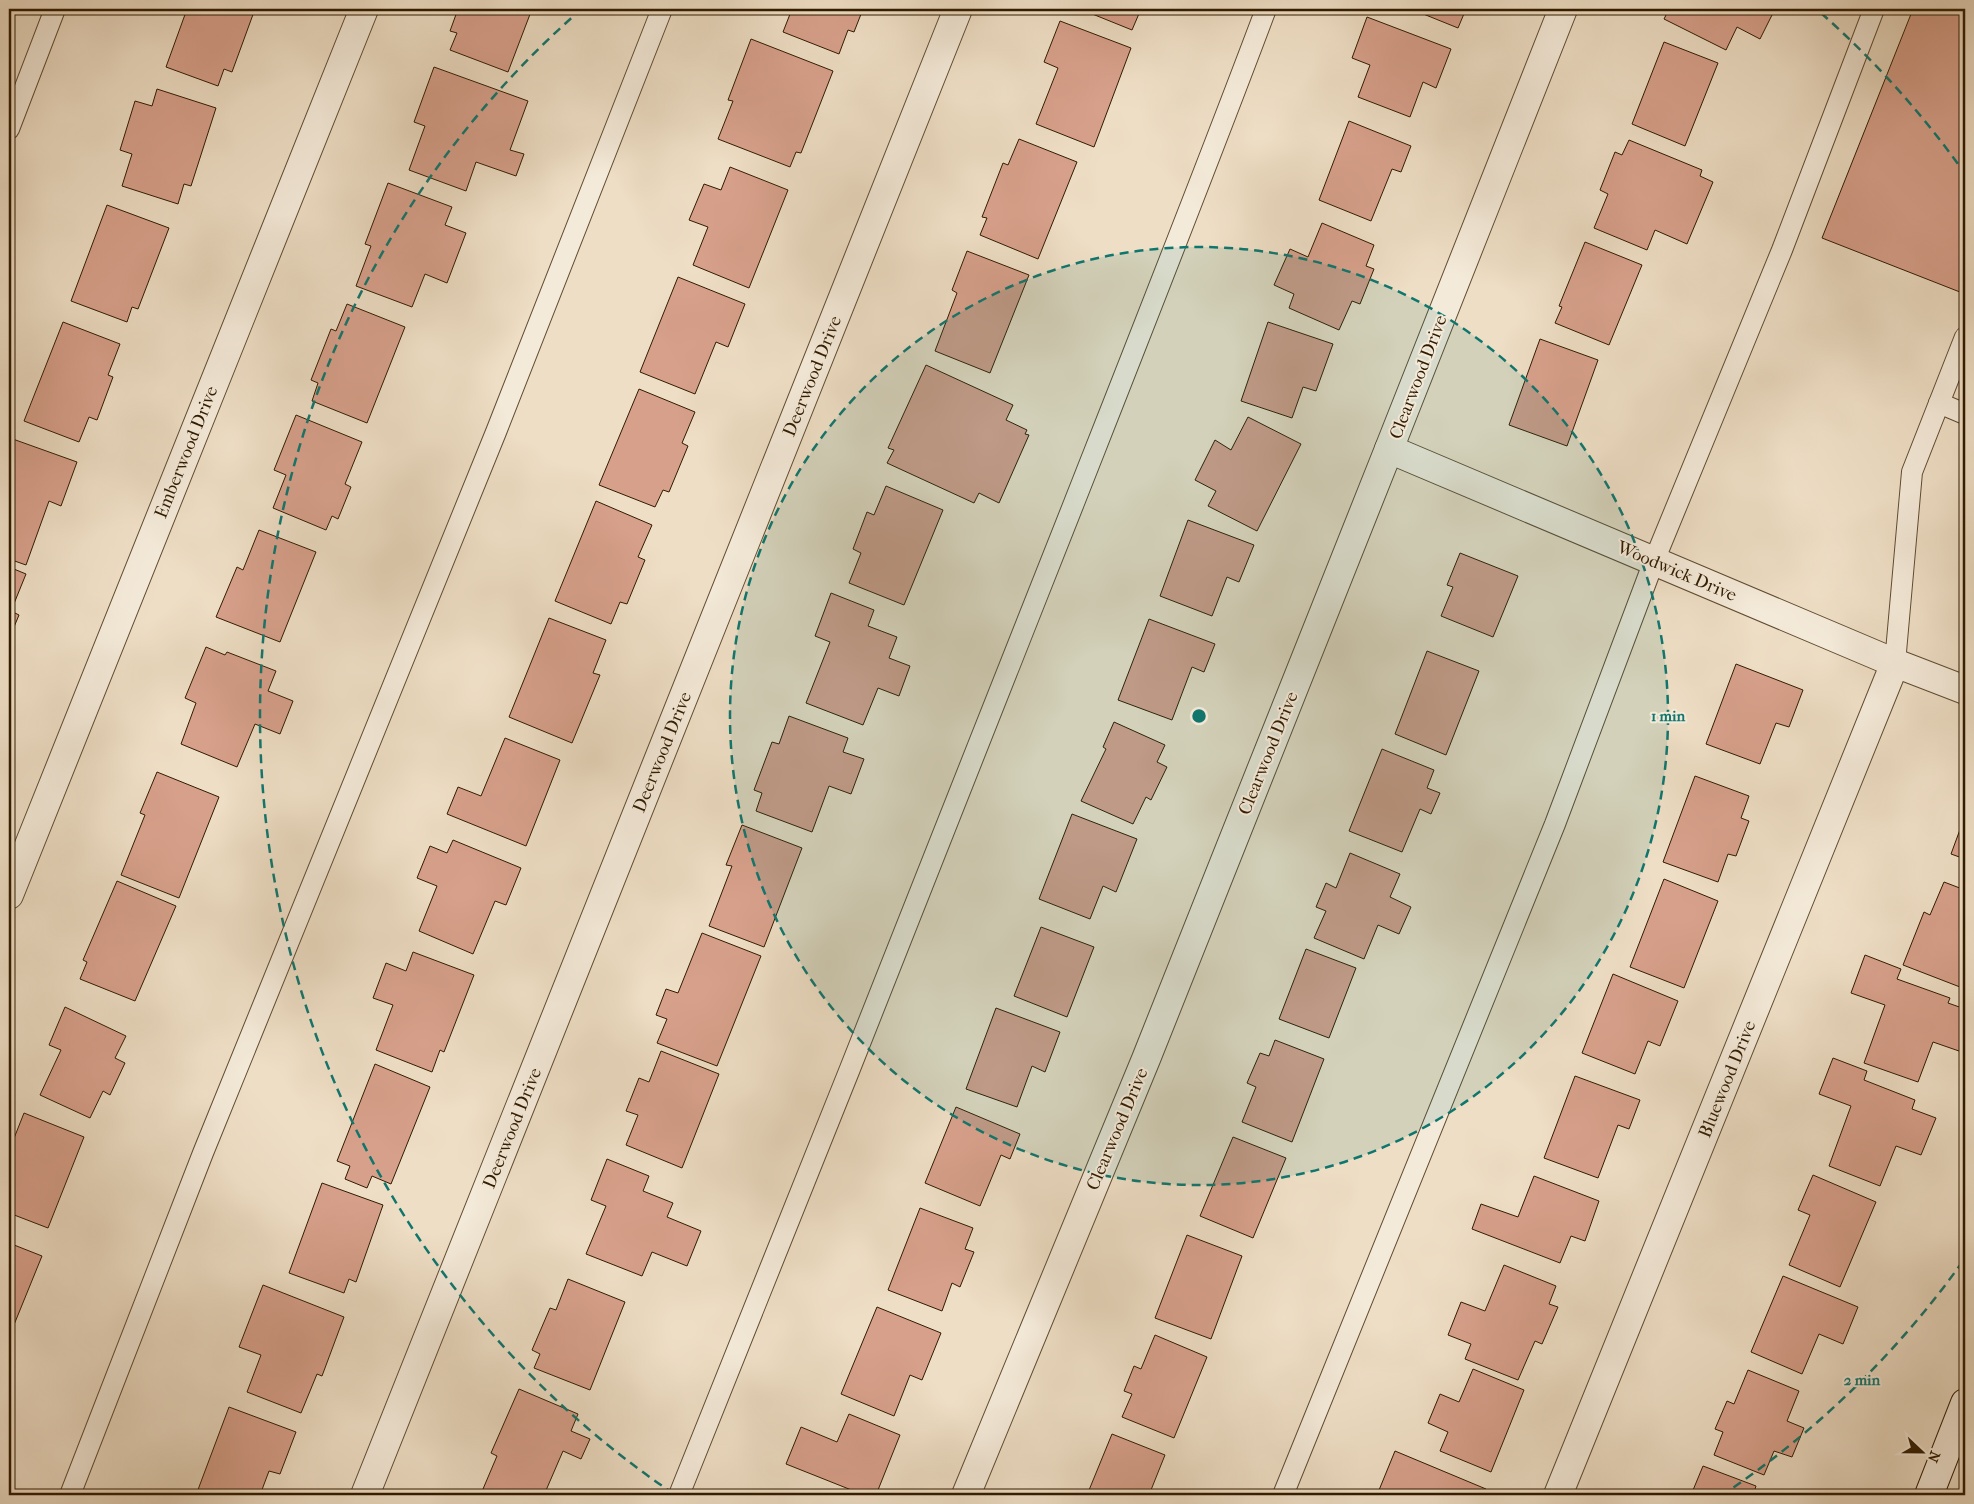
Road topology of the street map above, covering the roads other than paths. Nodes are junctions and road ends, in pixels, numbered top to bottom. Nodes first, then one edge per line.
1 (55, 9) edge
2 (364, 9) edge
3 (662, 9) edge
4 (958, 9) edge
5 (1266, 9) edge
6 (1562, 9) edge
7 (1874, 9) edge
8 (9, 128) edge
9 (1965, 337) edge
10 (1939, 403) junction
11 (1965, 414) edge
12 (1389, 449) junction
13 (1654, 561) junction
14 (1895, 663) junction
15 (1965, 690) edge
16 (9, 895) edge
17 (1965, 1403) edge
18 (70, 1495) edge
19 (366, 1495) edge
20 (679, 1495) edge
21 (966, 1495) edge
22 (1283, 1495) edge
23 (1558, 1495) edge
24 (1929, 1495) edge

1 - 8 lane
2 - 16 street, Emberwood Drive
3 - 18 lane
4 - 19 street, Deerwood Drive
5 - 20 lane
6 - 12 street, Clearwood Drive
7 - 13 lane
9 - 10 lane
10 - 11 lane
10 - 14 lane
12 - 13 street, Woodwick Drive
12 - 21 street, Clearwood Drive
13 - 14 street, Woodwick Drive
13 - 22 lane
14 - 15 street, Woodwick Drive
14 - 23 street, Bluewood Drive
17 - 24 street

